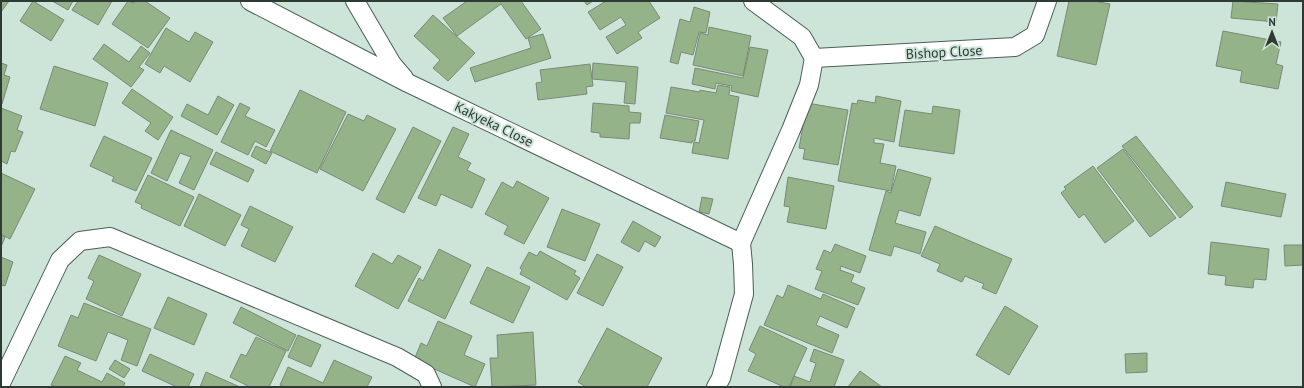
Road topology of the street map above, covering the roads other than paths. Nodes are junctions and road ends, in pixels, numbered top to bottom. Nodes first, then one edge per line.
1 (250, 1) edge
2 (355, 1) edge
3 (752, 1) edge
4 (1047, 1) edge
5 (814, 58) junction
6 (408, 83) junction
7 (741, 243) junction
8 (1, 383) edge
9 (432, 387) edge
10 (716, 387) edge

1 - 6 street, Kakyeka Close
2 - 6 street
3 - 5 street
4 - 5 street, Bishop Close
5 - 7 street
6 - 7 street, Kakyeka Close
7 - 10 street
8 - 9 street

